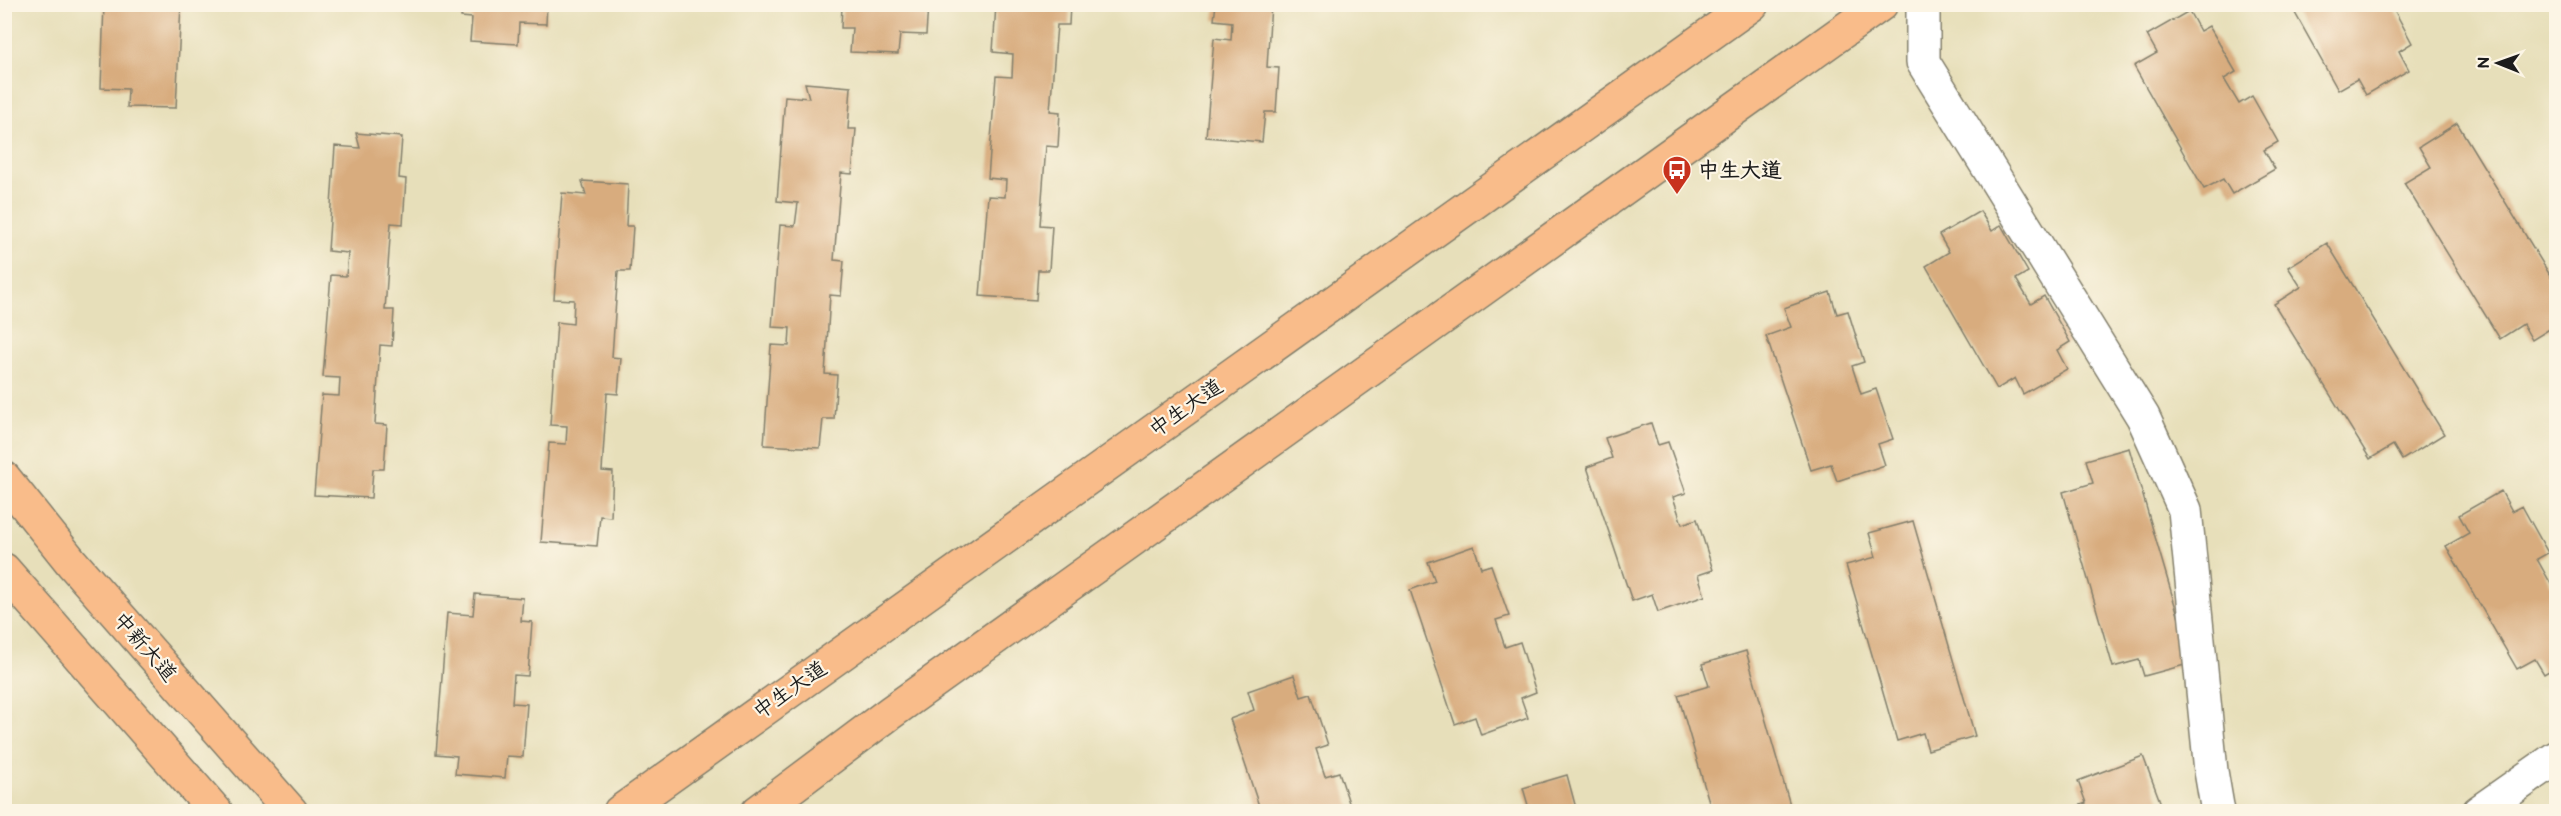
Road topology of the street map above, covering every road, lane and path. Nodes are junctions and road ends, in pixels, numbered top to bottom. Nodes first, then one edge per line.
1 (1752, 4) edge
2 (1881, 4) edge
3 (1923, 4) edge
4 (4, 478) edge
5 (4, 570) edge
6 (2556, 758) edge
7 (216, 812) edge
8 (291, 812) edge
9 (620, 812) edge
10 (758, 812) edge
11 (2218, 812) edge
12 (2479, 812) edge

1 - 9 main road, 中生大道
2 - 10 main road
3 - 11 street
4 - 8 main road, 中新大道
5 - 7 main road
6 - 12 street

